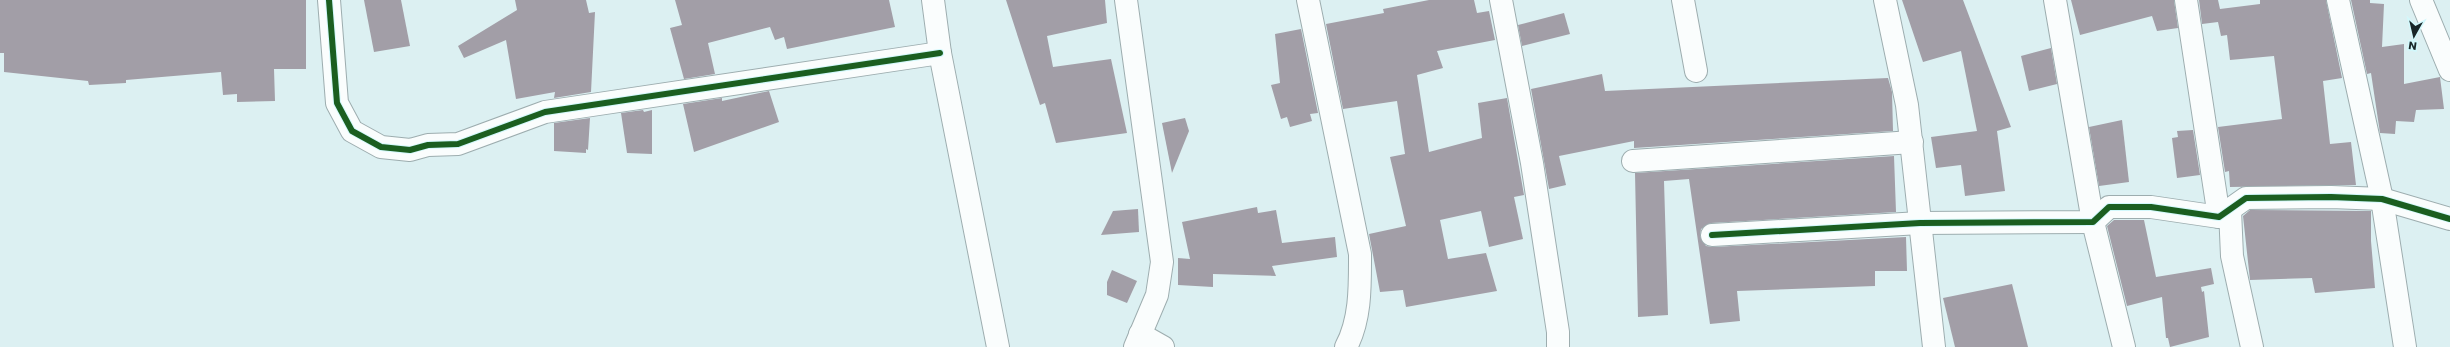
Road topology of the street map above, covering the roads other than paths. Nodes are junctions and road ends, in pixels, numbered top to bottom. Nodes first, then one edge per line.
1 (329, 0) edge
2 (934, 0) edge
3 (1126, 0) edge
4 (1308, 0) edge
5 (1501, 0) edge
6 (1683, 0) edge
7 (1884, 0) edge
8 (2055, 0) edge
9 (2186, 0) edge
10 (2338, 0) edge
11 (2421, 0) edge
12 (940, 53) junction
13 (2450, 70) edge
14 (1696, 71) dead end
15 (1912, 142) junction
16 (1633, 161) dead end
17 (2382, 200) junction
18 (2224, 213) junction
19 (2450, 219) edge
20 (2093, 222) junction
21 (1920, 223) junction
22 (1712, 235) dead end
23 (1138, 341) edge
24 (998, 347) edge
25 (1163, 347) edge
26 (1346, 347) edge
27 (1558, 347) edge
28 (1934, 347) edge
29 (2124, 347) edge
30 (2252, 347) edge
31 (2405, 347) edge

1 - 12 street
2 - 12 street
3 - 23 street
4 - 26 street
5 - 27 street
6 - 14 street
7 - 15 street
8 - 20 street
9 - 18 street
10 - 17 street
11 - 13 street
12 - 24 street
15 - 16 street
15 - 21 street
17 - 18 street
17 - 19 street
17 - 31 street
18 - 20 street
18 - 30 street
20 - 21 street
20 - 29 street
21 - 22 street
21 - 28 street
23 - 25 street

